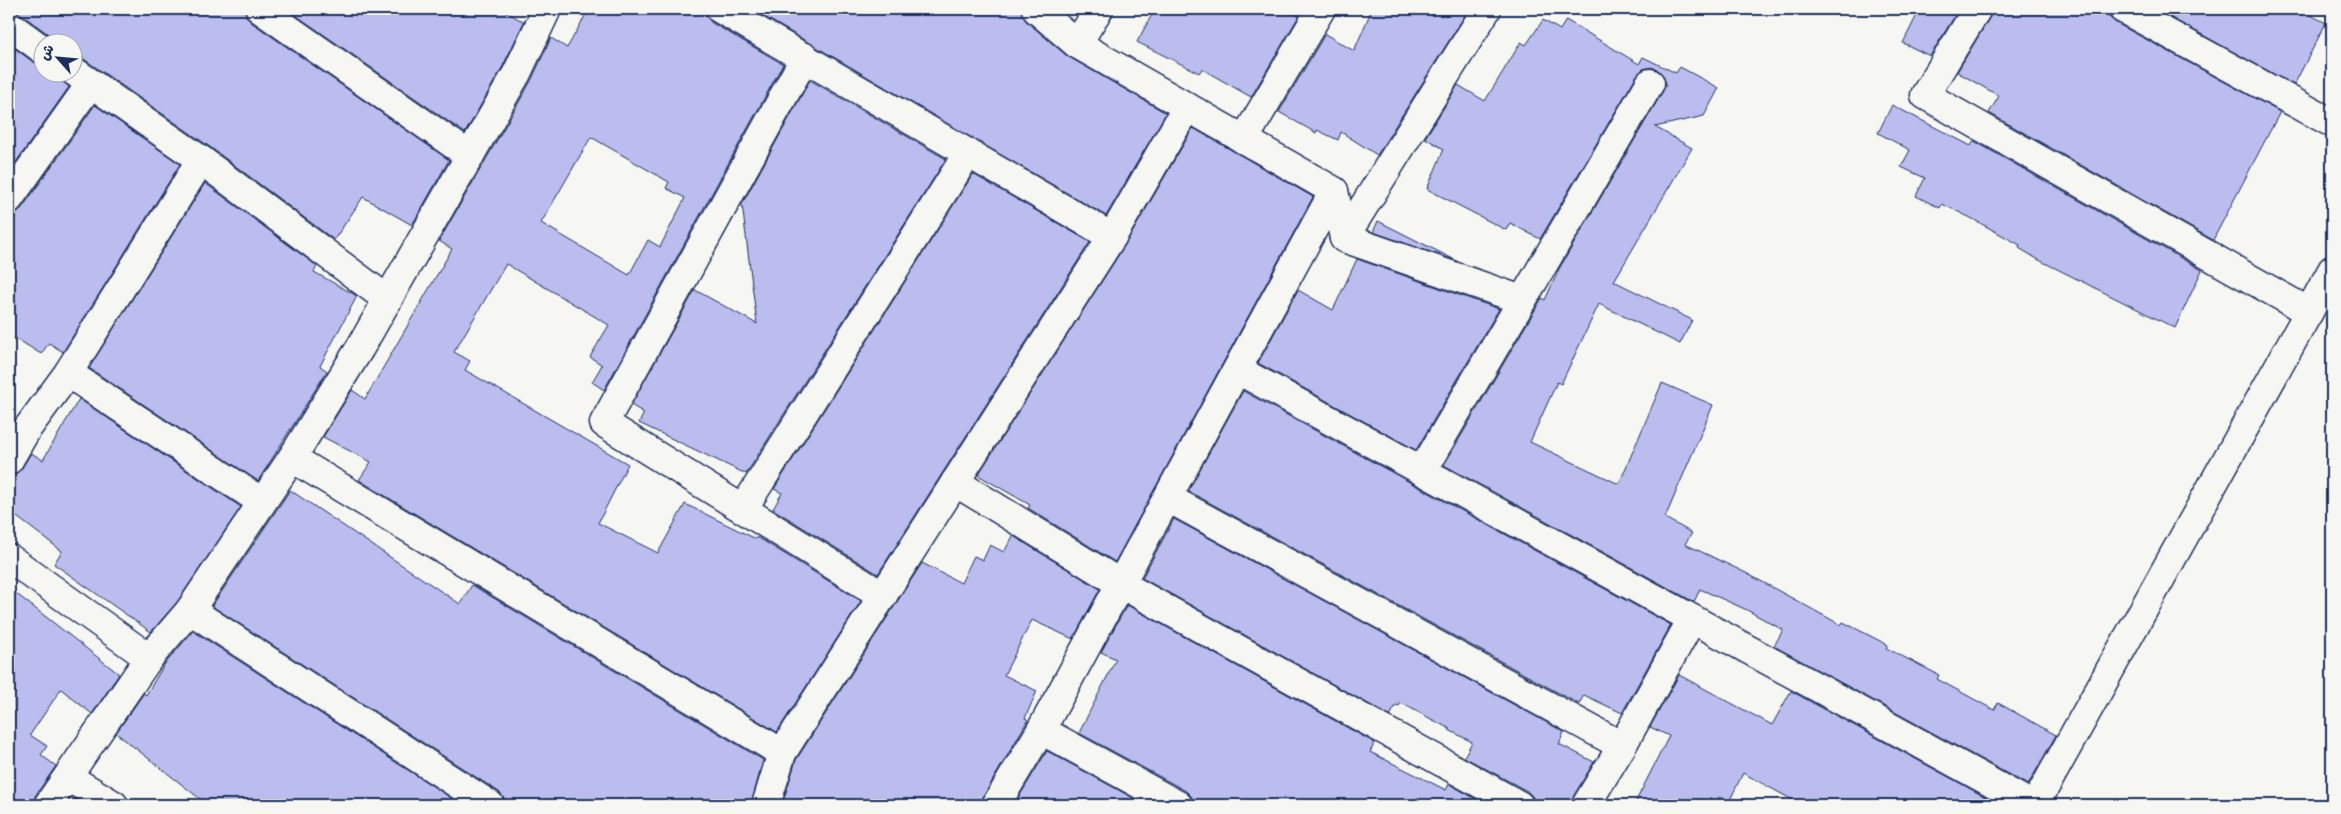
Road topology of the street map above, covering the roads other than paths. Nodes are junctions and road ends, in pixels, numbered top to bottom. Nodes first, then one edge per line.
1 (260, 9) edge
2 (720, 9) edge
3 (1036, 9) edge
4 (1099, 9) edge
5 (1321, 9) edge
6 (1487, 9) edge
7 (1977, 9) edge
8 (2123, 9) edge
9 (541, 11) edge
10 (9, 25) edge
11 (32, 42) edge
12 (1077, 44) junction
13 (805, 56) junction
14 (82, 76) edge
15 (78, 82) edge
16 (1650, 82) dead end
17 (1187, 107) junction
18 (2332, 123) edge
19 (1244, 140) junction
20 (968, 153) junction
21 (470, 156) junction
22 (201, 160) junction
23 (1334, 191) junction
24 (9, 200) edge
25 (1112, 237) junction
26 (1344, 238) junction
27 (2332, 270) edge
28 (388, 300) junction
29 (1522, 300) junction
30 (2309, 312) junction
31 (1238, 370) junction
32 (68, 373) junction
33 (18, 424) edge
34 (292, 458) junction
35 (9, 460) edge
36 (1422, 471) junction
37 (955, 482) junction
38 (1168, 498) junction
39 (262, 502) junction
40 (743, 509) junction
41 (9, 558) edge
42 (1120, 584) junction
43 (883, 596) junction
44 (190, 610) junction
45 (1692, 619) junction
46 (150, 658) junction
47 (1042, 730) junction
48 (1622, 746) junction
49 (782, 753) junction
50 (68, 777) junction
51 (48, 805) edge
52 (114, 805) edge
53 (490, 805) edge
54 (766, 805) edge
55 (996, 805) edge
56 (1178, 805) edge
57 (1520, 805) edge
58 (1586, 805) edge
59 (2034, 805) edge

1 - 21 street
2 - 13 street
3 - 12 street
4 - 12 street
5 - 19 street
6 - 26 street
7 - 30 street
8 - 18 street
9 - 21 street
10 - 11 street
12 - 17 street
13 - 20 street
13 - 40 street
14 - 22 street
15 - 24 street
16 - 29 street
17 - 19 street
17 - 25 street
19 - 23 street
20 - 25 street
20 - 40 street
21 - 28 street
22 - 28 street
22 - 32 street
23 - 26 street
23 - 31 street
25 - 37 street
26 - 29 street
27 - 30 street
28 - 34 street
29 - 36 street
30 - 59 street
31 - 36 street
31 - 38 street
32 - 33 street
32 - 39 street
33 - 35 street
34 - 39 street
34 - 49 street
36 - 45 street
37 - 42 street
37 - 43 street
38 - 42 street
38 - 48 street
39 - 44 street
40 - 43 street
41 - 46 street
42 - 47 street
42 - 57 street
43 - 49 street
44 - 46 street
44 - 53 street
45 - 48 street
45 - 59 street
46 - 50 street
47 - 55 street
47 - 56 street
48 - 58 street
49 - 54 street
50 - 51 street
50 - 52 street

